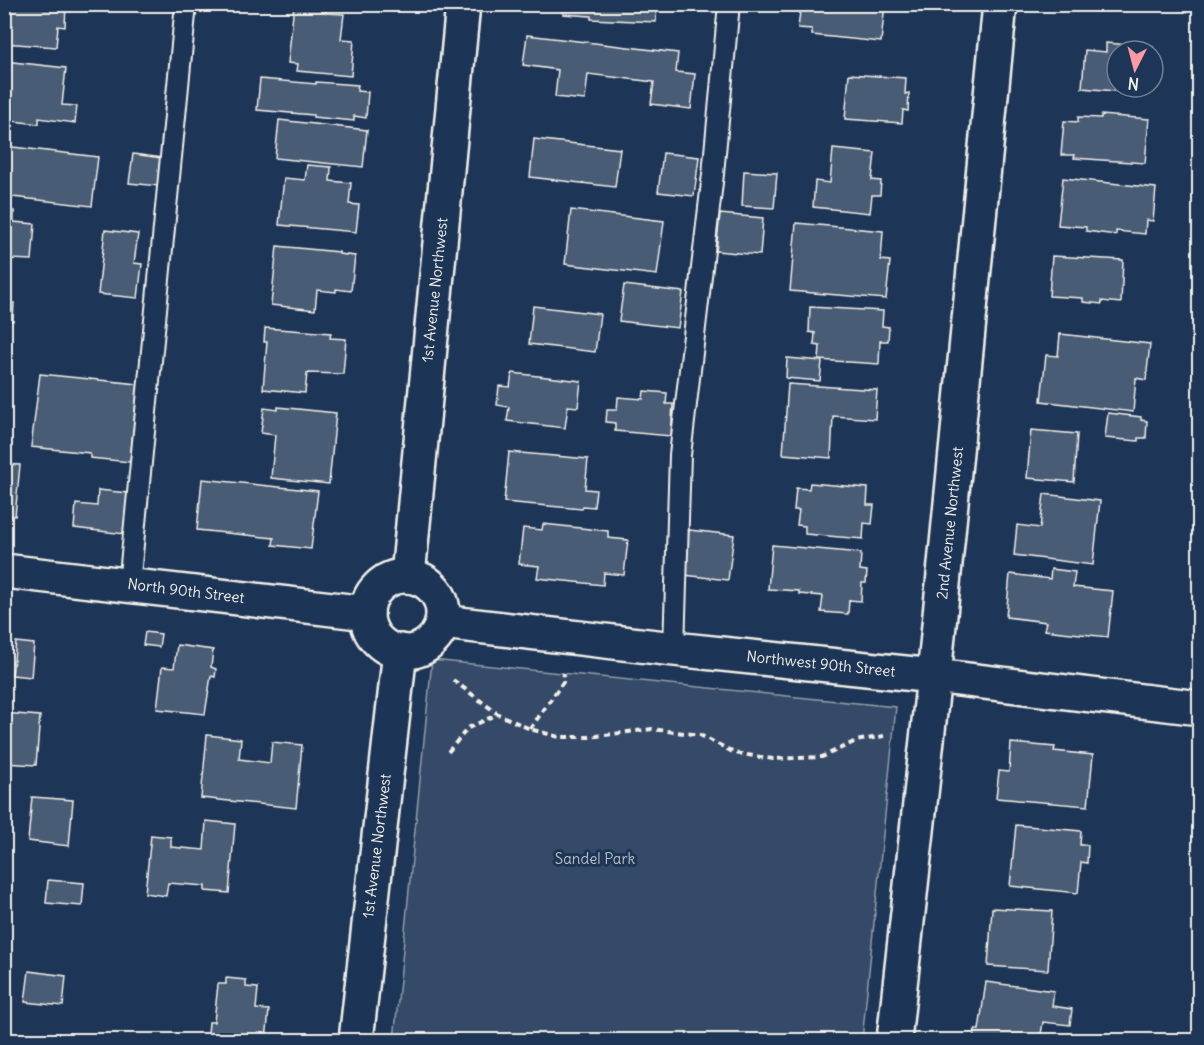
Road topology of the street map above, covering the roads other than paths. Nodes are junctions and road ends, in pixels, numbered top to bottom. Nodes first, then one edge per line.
1 (186, 4) edge
2 (463, 4) edge
3 (729, 4) edge
4 (1000, 4) edge
5 (4, 571) edge
6 (408, 576) junction
7 (129, 585) junction
8 (367, 613) junction
9 (442, 622) junction
10 (674, 649) junction
11 (400, 651) junction
12 (934, 676) junction
13 (1200, 708) edge
14 (356, 1041) edge
15 (894, 1041) edge

1 - 7 lane
2 - 6 street, 1st Avenue Northwest
3 - 10 lane
4 - 12 street, 2nd Avenue Northwest
5 - 7 street, North 90th Street
6 - 8 street
6 - 9 street
7 - 8 street, North 90th Street
8 - 11 street
9 - 10 street, Northwest 90th Street
9 - 11 street
10 - 12 street, Northwest 90th Street
11 - 14 street, 1st Avenue Northwest
12 - 13 street, Northwest 90th Street
12 - 15 street, 2nd Avenue Northwest

